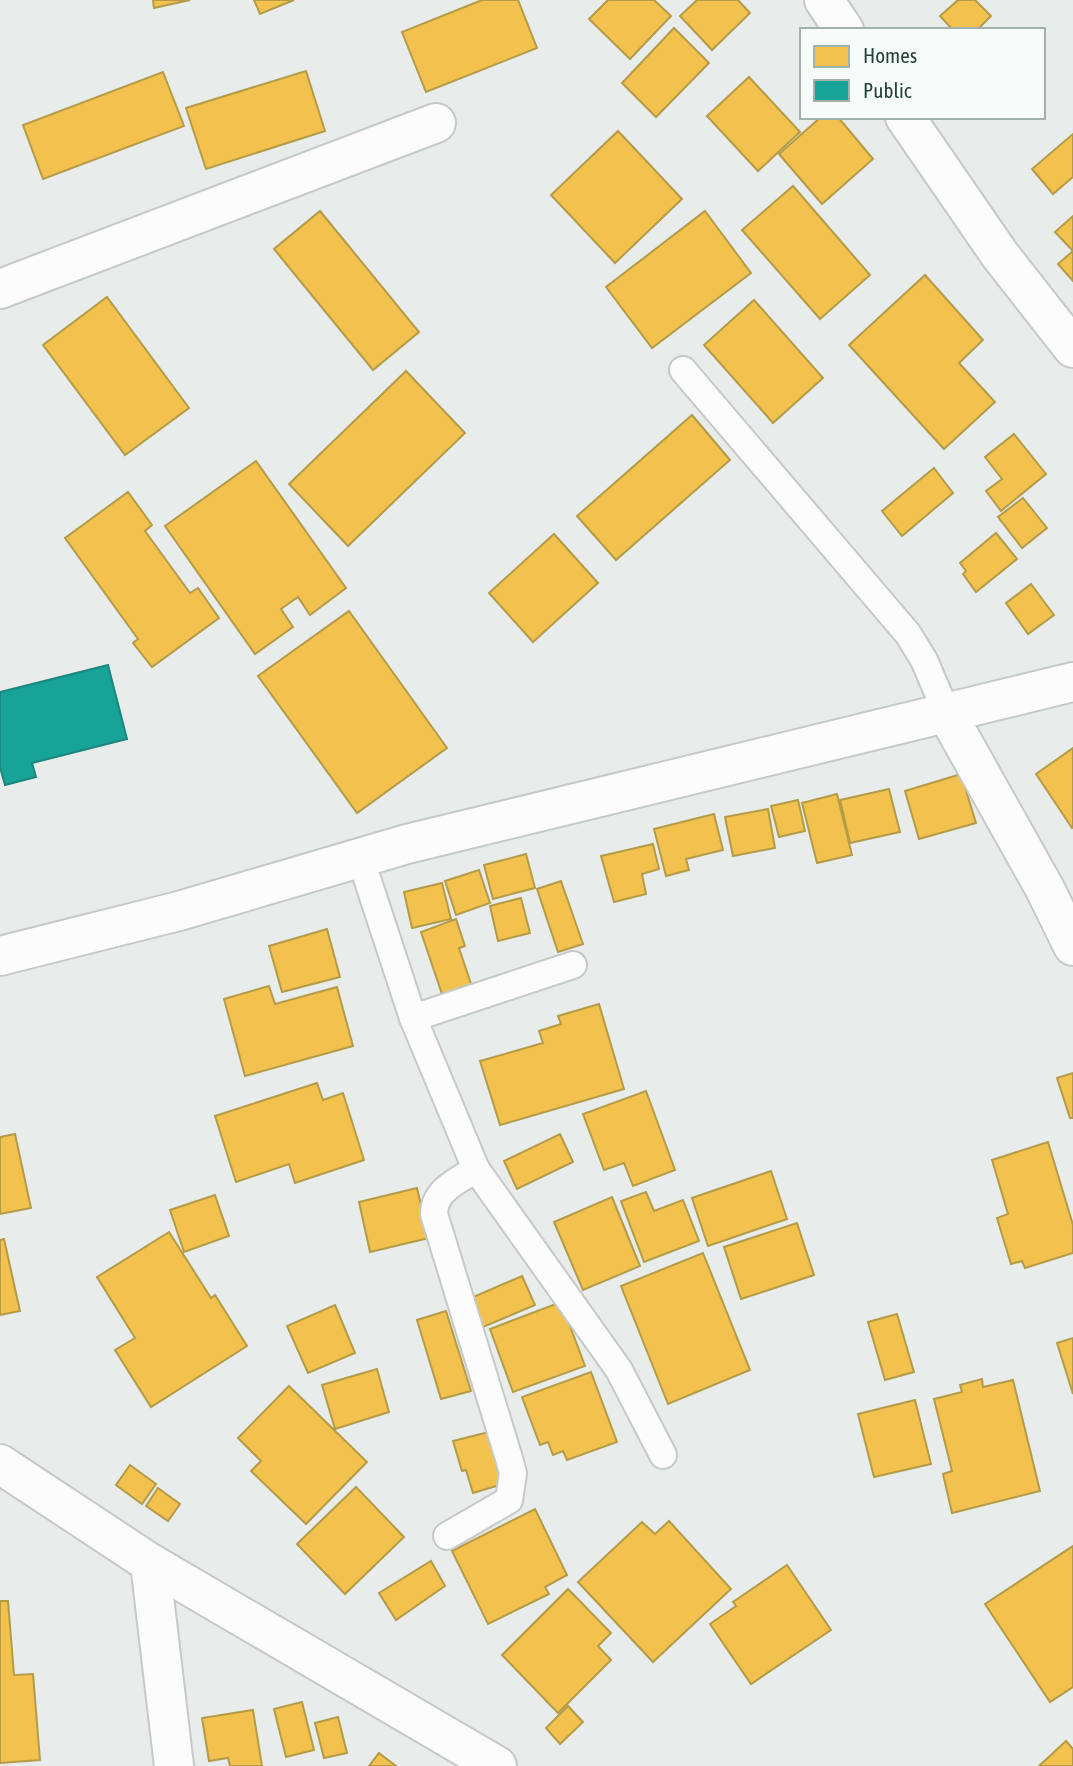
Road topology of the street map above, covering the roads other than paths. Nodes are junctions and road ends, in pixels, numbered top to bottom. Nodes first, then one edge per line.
1 (824, 0) edge
2 (843, 28) edge
3 (906, 119) edge
4 (436, 123) dead end
5 (0, 289) edge
6 (1073, 348) edge
7 (683, 370) dead end
8 (1073, 682) edge
9 (947, 714) junction
10 (360, 857) junction
11 (1073, 946) edge
12 (0, 956) edge
13 (573, 965) dead end
14 (413, 1018) junction
15 (476, 1169) junction
16 (663, 1455) dead end
17 (0, 1464) edge
18 (447, 1536) dead end
19 (149, 1563) junction
20 (174, 1766) edge
21 (497, 1766) edge

1 - 2 street
3 - 6 street
4 - 5 street
7 - 9 lane
8 - 9 street
9 - 10 street
9 - 11 street
10 - 12 street
10 - 14 lane
13 - 14 lane
14 - 15 lane
15 - 16 lane
15 - 18 lane
17 - 19 street
19 - 20 street
19 - 21 street

